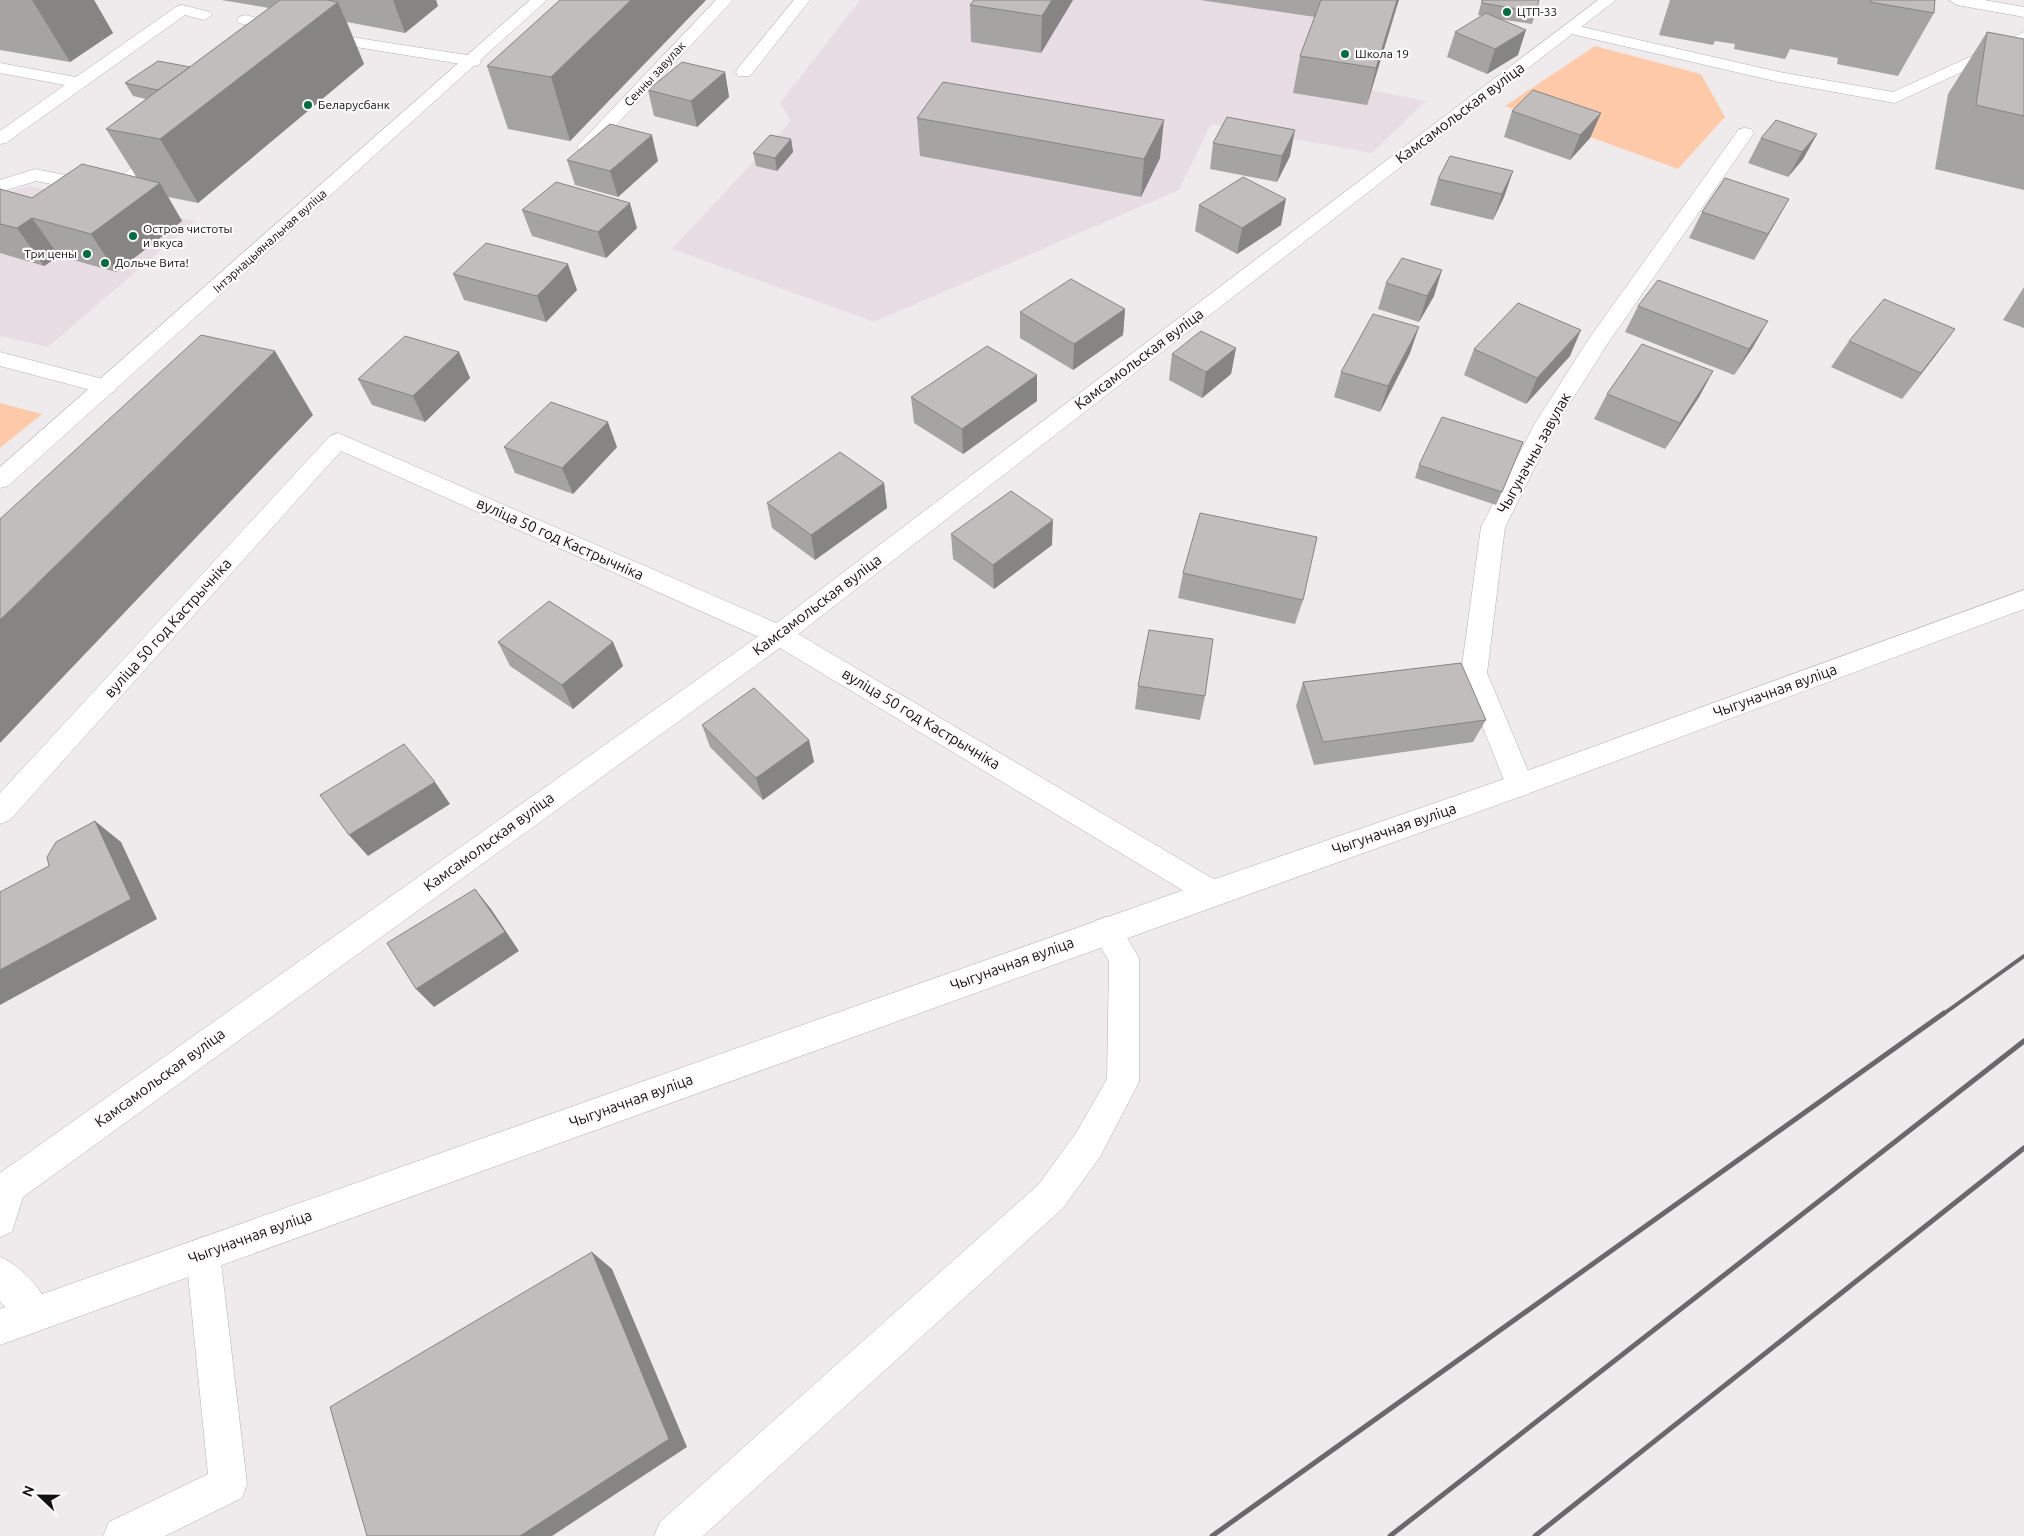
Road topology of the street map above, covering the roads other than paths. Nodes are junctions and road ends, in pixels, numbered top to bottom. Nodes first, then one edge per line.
1 (539, 0) edge
2 (725, 0) edge
3 (802, 0) edge
4 (1608, 0) edge
5 (1957, 0) edge
6 (2024, 12) edge
7 (204, 15) dead end
8 (244, 20) dead end
9 (1568, 30) junction
10 (2024, 37) edge
11 (473, 61) junction
12 (0, 68) edge
13 (744, 72) dead end
14 (81, 83) junction
15 (1745, 133) dead end
16 (0, 139) edge
17 (176, 143) edge
18 (586, 147) edge
19 (0, 186) edge
20 (0, 360) edge
21 (106, 386) junction
22 (0, 480) edge
23 (2024, 599) edge
24 (779, 634) junction
25 (1520, 786) junction
26 (0, 812) edge
27 (1212, 892) junction
28 (1106, 931) junction
29 (4, 1190) edge
30 (0, 1220) edge
31 (203, 1254) junction
32 (0, 1275) edge
33 (35, 1314) junction
34 (0, 1327) edge
35 (123, 1536) edge
36 (674, 1536) edge

1 - 11 street, Інтэрнацыянальная вуліца
2 - 18 street, Сенны завулак
3 - 13 street
4 - 9 street, Камсамольская вуліца
5 - 6 street
7 - 14 street
8 - 11 street
9 - 10 street
9 - 24 street, Камсамольская вуліца
11 - 21 street, Інтэрнацыянальная вуліца
12 - 14 street
14 - 16 street
15 - 25 street, Чыгуначны завулак
17 - 19 street
20 - 21 street
21 - 22 street, Інтэрнацыянальная вуліца
23 - 25 street, Чыгуначная вуліца
24 - 26 street, вуліца 50 год Кастрычніка
24 - 27 street, вуліца 50 год Кастрычніка
24 - 29 street, Камсамольская вуліца
25 - 27 street, Чыгуначная вуліца
27 - 28 street, Чыгуначная вуліца
28 - 31 street, Чыгуначная вуліца
28 - 36 street
29 - 30 street, Камсамольская вуліца
31 - 33 street, Чыгуначная вуліца
31 - 35 street
32 - 33 street
33 - 34 street, Чыгуначная вуліца

